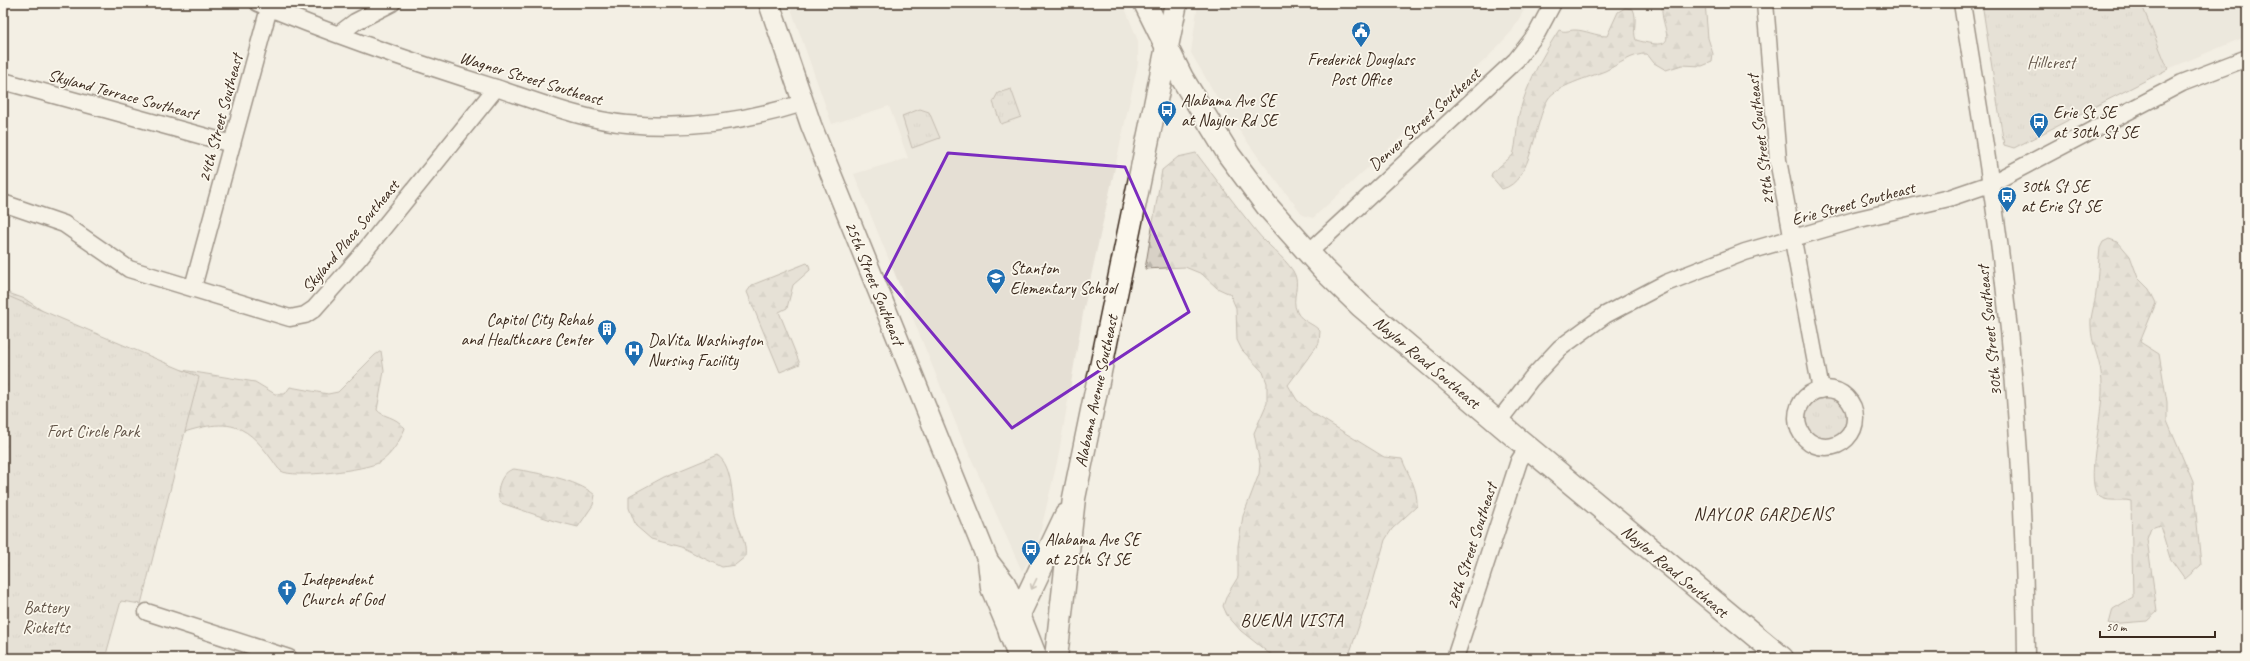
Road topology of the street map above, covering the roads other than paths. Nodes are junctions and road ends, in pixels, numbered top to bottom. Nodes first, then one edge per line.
1 (392, 3) edge
2 (769, 3) edge
3 (1145, 3) edge
4 (1176, 3) edge
5 (1554, 3) edge
6 (1765, 3) edge
7 (1962, 3) edge
8 (263, 5) edge
9 (338, 34) junction
10 (1166, 49) junction
11 (2247, 58) edge
12 (3, 81) edge
13 (496, 88) junction
14 (803, 103) junction
15 (232, 144) junction
16 (1990, 184) junction
17 (3, 203) edge
18 (1792, 238) junction
19 (1308, 253) junction
20 (193, 287) junction
21 (1821, 390) dead end
22 (1498, 422) junction
23 (1528, 447) junction
24 (1074, 498) junction
25 (147, 612) dead end
26 (1014, 624) junction
27 (252, 652) edge
28 (1460, 656) edge
29 (289, 658) edge
30 (1020, 658) edge
31 (1036, 658) edge
32 (1056, 658) edge
33 (1782, 658) edge
34 (2026, 658) edge

1 - 9 street
2 - 14 street, 25th Street Southeast
3 - 10 main road, Naylor Road Southeast
4 - 10 main road, Alabama Avenue Southeast
5 - 19 street, Denver Street Southeast
6 - 18 street, 29th Street Southeast
7 - 16 street, 30th Street Southeast
8 - 9 street, Wagner Street Southeast
8 - 15 street, 24th Street Southeast
9 - 13 street, Wagner Street Southeast
10 - 19 main road, Naylor Road Southeast
10 - 24 main road, Alabama Avenue Southeast
11 - 16 street, Erie Street Southeast
12 - 15 street, Skyland Terrace Southeast
13 - 14 street, Wagner Street Southeast
13 - 20 street, Skyland Place Southeast
14 - 26 street, 25th Street Southeast
15 - 20 street, 24th Street Southeast
16 - 18 street, Erie Street Southeast
16 - 34 street, 30th Street Southeast
17 - 20 street, Skyland Place Southeast
18 - 21 street, 29th Street Southeast
18 - 22 street, Erie Street Southeast
19 - 22 main road, Naylor Road Southeast
22 - 23 main road, Naylor Road Southeast
23 - 28 street, 28th Street Southeast
23 - 33 main road, Naylor Road Southeast
24 -> 26 main road, Alabama Avenue Southeast
24 - 32 main road, Alabama Avenue Southeast
25 - 27 street
26 - 30 main road
26 - 31 main road
27 - 29 street

